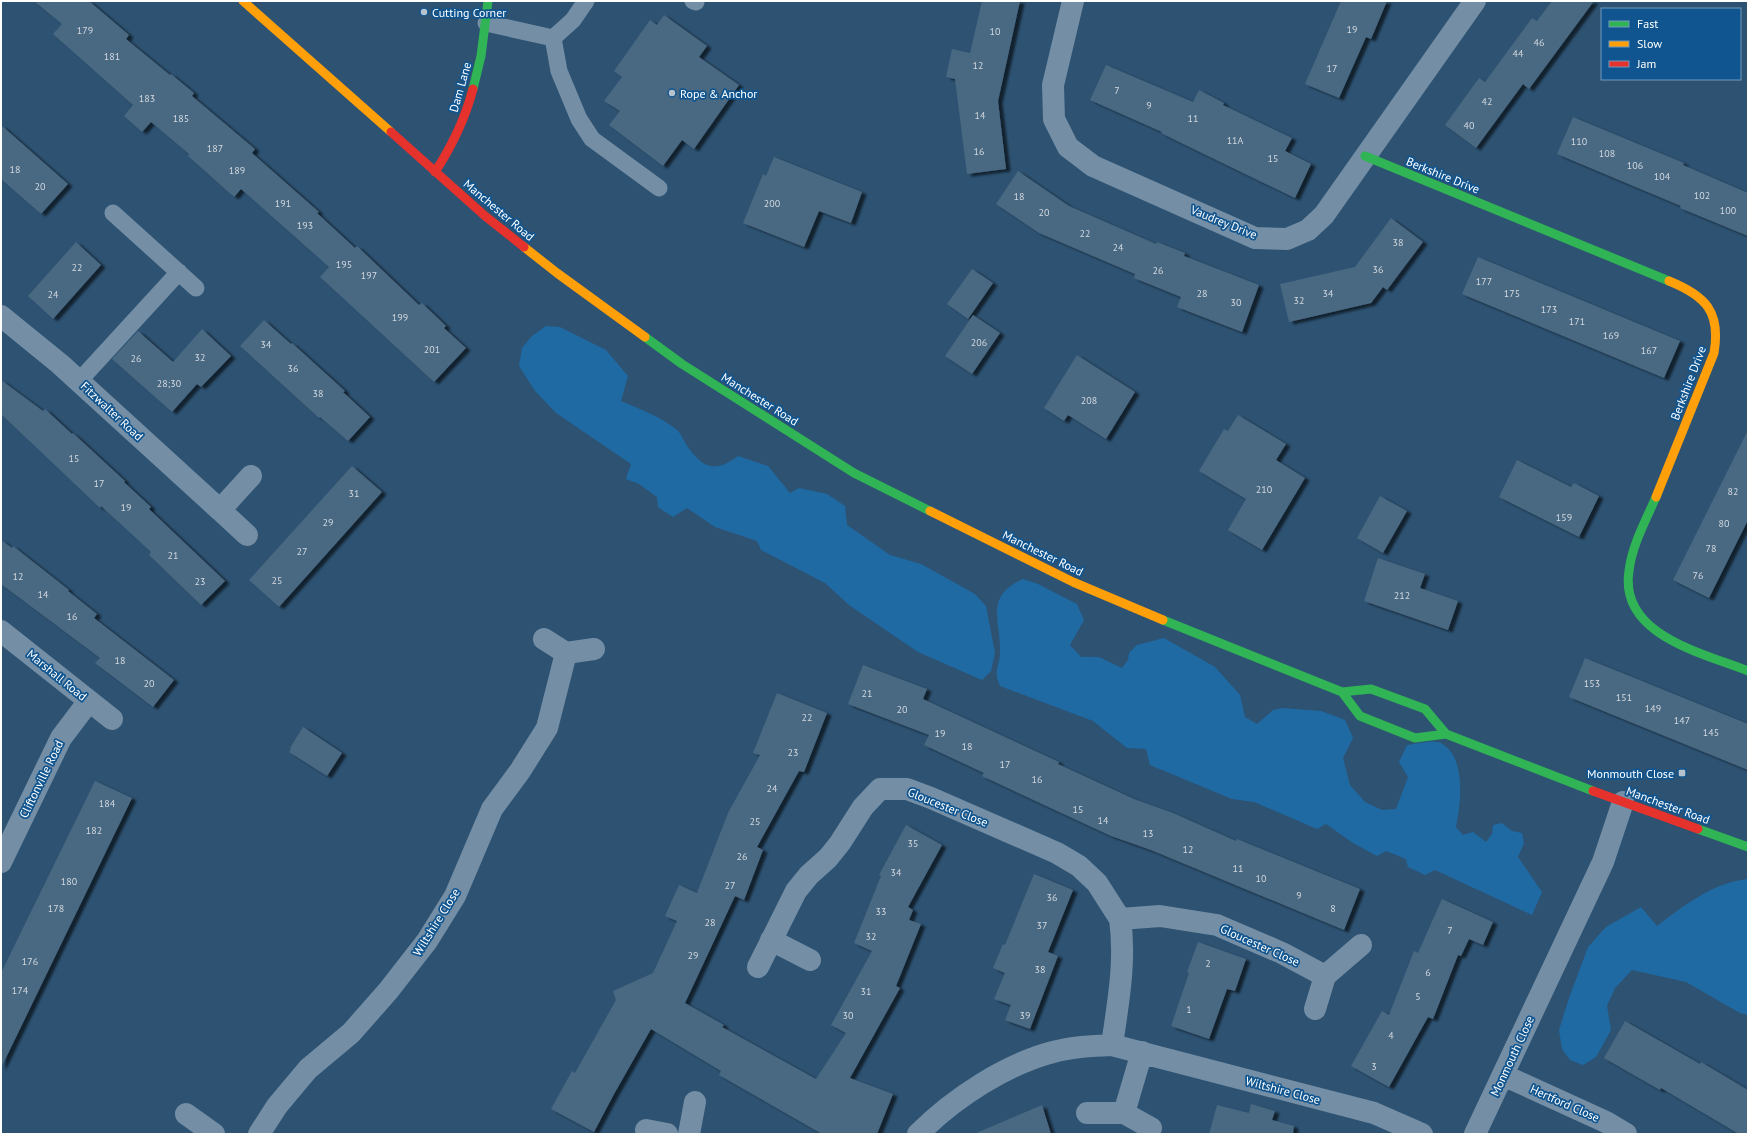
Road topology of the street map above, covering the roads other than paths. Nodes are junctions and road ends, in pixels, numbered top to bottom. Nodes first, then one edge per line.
1 (243, 1) edge
2 (488, 1) edge
3 (586, 1) edge
4 (1073, 1) edge
5 (1475, 1) edge
6 (486, 23) junction
7 (553, 38) junction
8 (1365, 156) junction
9 (435, 172) junction
10 (659, 188) dead end
11 (113, 213) dead end
12 (179, 272) junction
13 (196, 288) dead end
14 (1, 316) edge
15 (80, 381) junction
16 (251, 476) dead end
17 (220, 510) junction
18 (247, 535) dead end
19 (1, 631) edge
20 (544, 639) dead end
21 (594, 649) dead end
22 (566, 653) junction
23 (1748, 671) edge
24 (1342, 692) junction
25 (89, 701) junction
26 (112, 719) dead end
27 (1446, 734) junction
28 (1623, 802) junction
29 (1748, 847) edge
30 (1, 862) edge
31 (1120, 919) junction
32 (771, 940) junction
33 (1361, 945) dead end
34 (810, 960) dead end
35 (758, 967) dead end
36 (1325, 976) junction
37 (1315, 1009) dead end
38 (1112, 1045) junction
39 (1142, 1052) junction
40 (1504, 1075) junction
41 (695, 1102) dead end
42 (1087, 1113) dead end
43 (1124, 1113) junction
44 (186, 1114) dead end
45 (1151, 1128) dead end
46 (214, 1134) edge
47 (259, 1134) edge
48 (689, 1134) edge
49 (918, 1134) edge
50 (1422, 1134) edge
51 (1475, 1134) edge
52 (1626, 1134) edge

1 - 9 main road, Manchester Road
2 - 6 main road, Dam Lane
3 - 7 lane
4 - 8 street, Vaudrey Drive
5 - 8 street, Vaudrey Drive
6 - 7 lane
6 - 9 main road, Dam Lane
7 - 10 lane
8 - 23 main road, Berkshire Drive
9 - 24 main road, Manchester Road
11 - 12 lane
12 - 13 lane
12 - 15 lane
14 - 15 street, Fitzwalter Road
15 - 17 street, Fitzwalter Road
16 - 17 street
17 - 18 street, Fitzwalter Road
19 - 25 street, Marshall Road
20 - 22 street
21 - 22 street
22 - 47 street, Wiltshire Close
24 - 27 main road, Manchester Road
24 - 27 main road, Manchester Road
25 - 26 street, Marshall Road
25 - 30 street, Cliftonville Road
27 - 28 main road, Manchester Road
28 - 29 main road, Manchester Road
28 - 40 street, Monmouth Close
31 - 32 street, Gloucester Close
31 - 36 street, Gloucester Close
31 - 38 street, Gloucester Close
32 - 34 street
32 - 35 street, Gloucester Close
33 - 36 street
36 - 37 street
38 - 39 street, Wiltshire Close
38 - 49 street, Wiltshire Close
39 - 43 street
39 - 50 street, Wiltshire Close
40 - 51 street, Monmouth Close
40 - 52 street, Hertford Close
41 - 48 street
42 - 43 street
43 - 45 street
44 - 46 street

